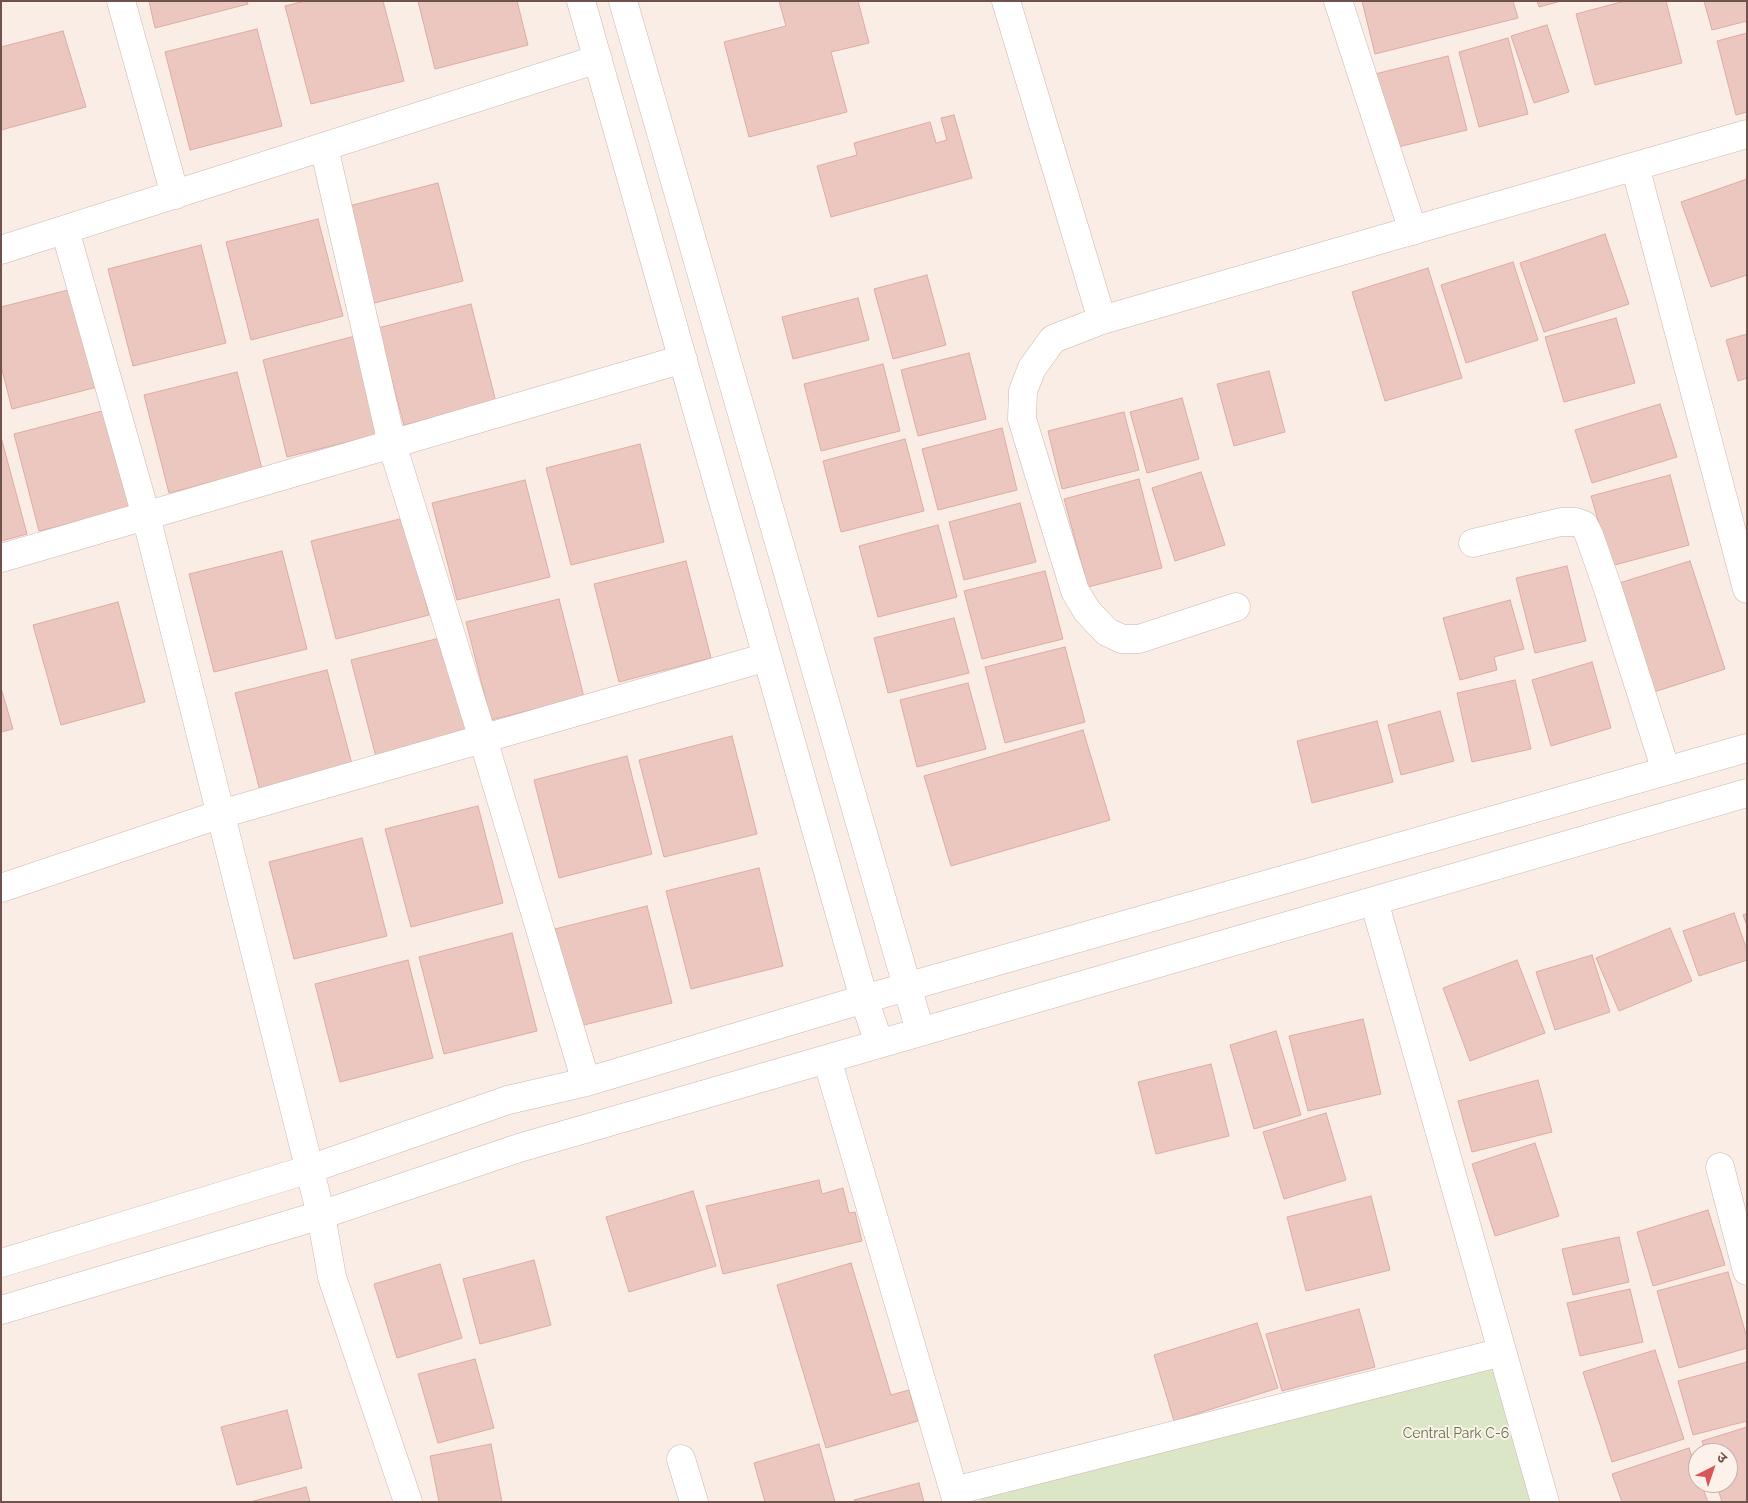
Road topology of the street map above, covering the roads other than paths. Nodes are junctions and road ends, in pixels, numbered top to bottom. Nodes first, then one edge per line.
1 (121, 1) edge
2 (581, 1) edge
3 (623, 1) edge
4 (1006, 1) edge
5 (1338, 1) edge
6 (598, 59) junction
7 (1747, 134) edge
8 (324, 147) junction
9 (1635, 166) junction
10 (175, 195) junction
11 (65, 230) junction
12 (1413, 231) junction
13 (1, 250) edge
14 (1102, 320) junction
15 (683, 359) junction
16 (392, 444) junction
17 (146, 516) junction
18 (1473, 543) dead end
19 (1, 558) edge
20 (1747, 589) edge
21 (1236, 607) dead end
22 (767, 657) junction
23 (484, 739) junction
24 (1747, 748) edge
25 (1666, 770) junction
26 (1747, 793) edge
27 (221, 814) junction
28 (1, 888) edge
29 (1374, 900) junction
30 (906, 987) junction
31 (864, 999) junction
32 (920, 1031) junction
33 (879, 1044) junction
34 (827, 1059) junction
35 (586, 1082) junction
36 (1720, 1167) dead end
37 (310, 1169) junction
38 (321, 1215) junction
39 (1, 1263) edge
40 (1747, 1271) edge
41 (1, 1310) edge
42 (1502, 1352) junction
43 (681, 1459) dead end
44 (955, 1496) edge
45 (408, 1502) edge
46 (694, 1502) edge
47 (1545, 1502) edge

1 - 10 street
2 - 6 street
3 - 30 street
4 - 14 street
5 - 12 street
6 - 8 street
6 - 15 street
7 - 9 street
8 - 10 street
8 - 16 street
9 - 12 street
9 - 20 street
10 - 11 street
11 - 13 street
11 - 17 street
12 - 14 street
14 - 21 street
15 - 16 street
15 - 22 street
16 - 17 street
16 - 23 street
17 - 19 street
17 - 27 street
18 - 25 street
22 - 23 street
22 - 31 street
23 - 27 street
23 - 35 street
24 - 25 street
25 - 30 street
26 - 29 street
27 - 28 street
27 - 37 street
29 - 32 street
29 - 42 street
30 - 31 street
30 - 32 street
31 - 33 street
31 - 35 street
32 - 33 street
33 - 34 street
34 - 38 street
34 - 44 street
35 - 37 street
36 - 40 street
37 - 38 street
37 - 39 street
38 - 41 street
38 - 45 street
42 - 44 street
42 - 47 street
43 - 46 street

